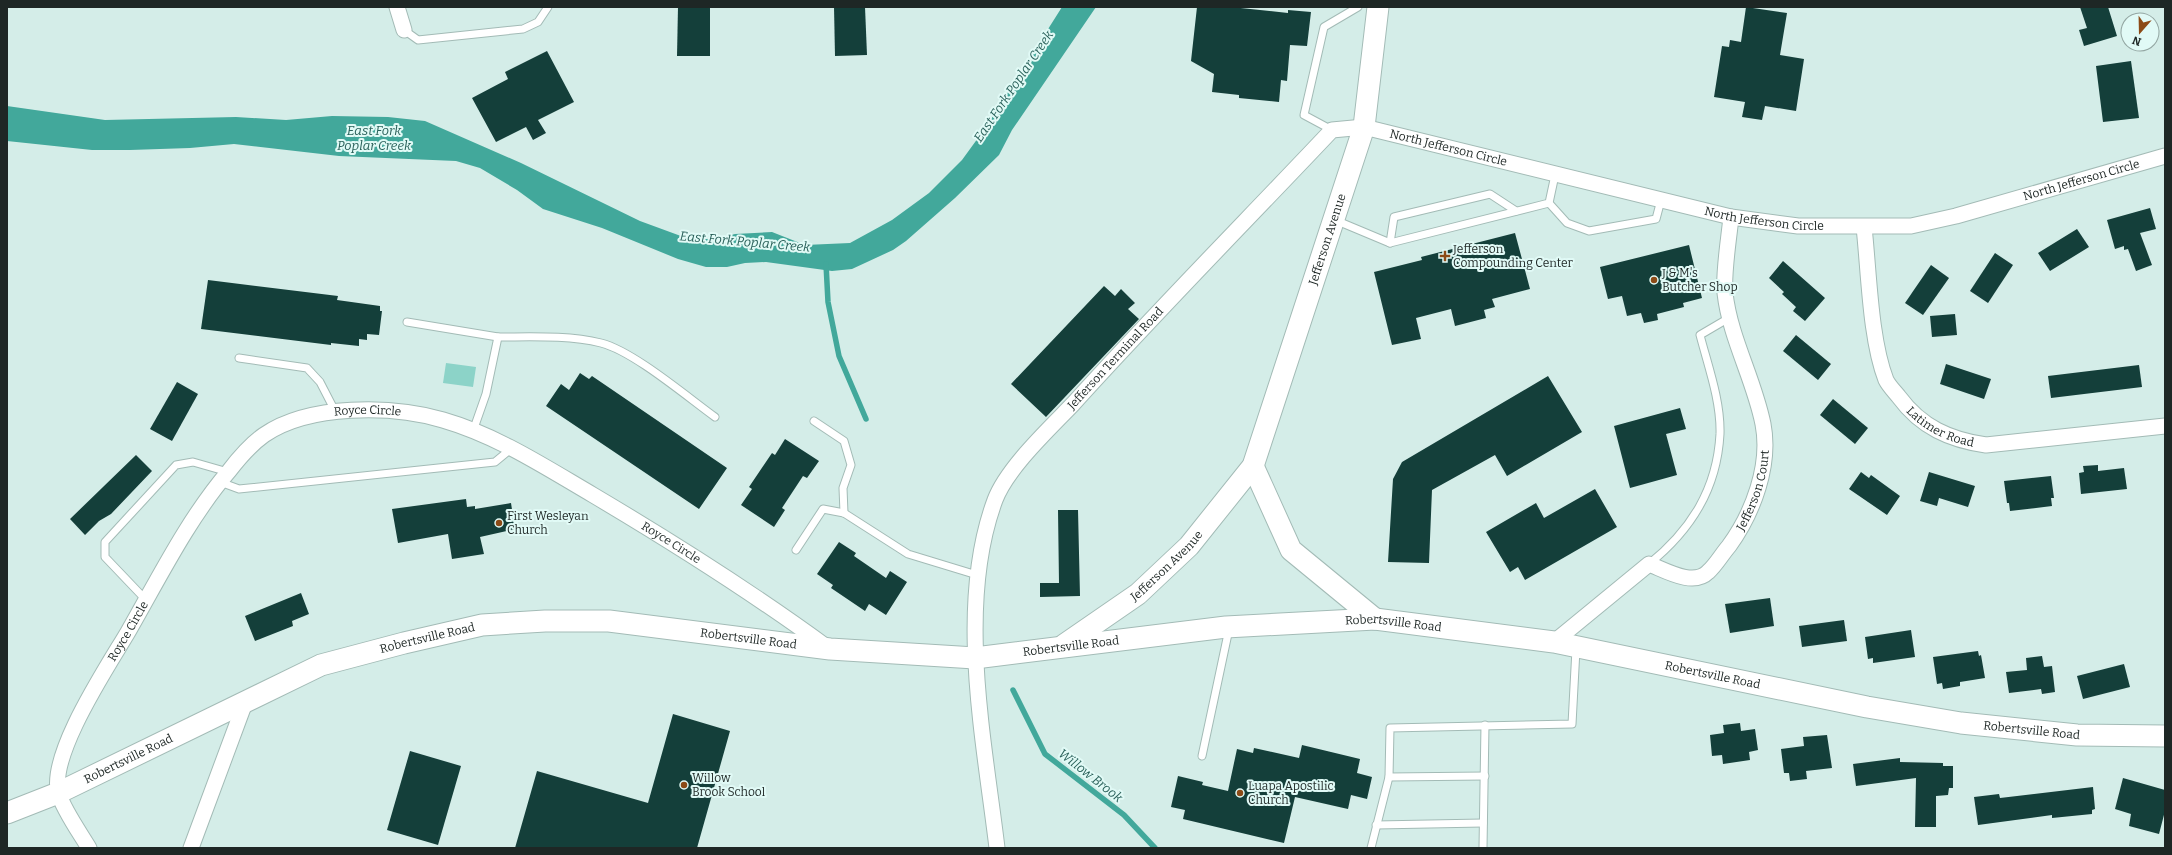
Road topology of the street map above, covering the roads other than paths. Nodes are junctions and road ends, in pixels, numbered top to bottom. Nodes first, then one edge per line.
1 (397, 7) edge
2 (548, 7) edge
3 (1358, 7) edge
4 (1378, 7) edge
5 (404, 30) joint
6 (1364, 127) junction
7 (1332, 130) junction
8 (2165, 156) edge
9 (1555, 175) junction
10 (1661, 200) junction
11 (1549, 203) junction
12 (1516, 211) junction
13 (1731, 217) junction
14 (1334, 219) junction
15 (1864, 227) junction
16 (1390, 243) junction
17 (1729, 318) junction
18 (407, 322) dead end
19 (498, 337) junction
20 (239, 358) dead end
21 (335, 412) junction
22 (715, 417) dead end
23 (814, 421) dead end
24 (2165, 426) edge
25 (473, 432) junction
26 (512, 448) junction
27 (1252, 466) junction
28 (224, 477) junction
29 (844, 513) junction
30 (796, 550) dead end
31 (1649, 564) junction
32 (977, 574) junction
33 (146, 600) junction
34 (1375, 619) junction
35 (1230, 627) junction
36 (1554, 642) junction
37 (1062, 646) junction
38 (1576, 647) junction
39 (830, 649) junction
40 (975, 658) junction
41 (246, 700) junction
42 (1485, 725) junction
43 (2165, 736) edge
44 (1202, 756) dead end
45 (1485, 776) junction
46 (1389, 777) junction
47 (58, 793) junction
48 (7, 813) edge
49 (1484, 823) junction
50 (1376, 825) junction
51 (88, 848) edge
52 (191, 848) edge
53 (997, 848) edge
54 (1371, 848) edge
55 (1483, 848) edge

1 - 5 street
2 - 5 lane
3 - 7 lane
4 - 6 street, Jefferson Avenue
6 - 7 street
6 - 9 street, North Jefferson Circle
6 - 14 street, Jefferson Avenue
7 - 32 street, Jefferson Terminal Road
8 - 15 street, North Jefferson Circle
9 - 10 street, North Jefferson Circle
9 - 11 lane
10 - 11 lane
10 - 13 street, North Jefferson Circle
11 - 12 lane
12 - 16 lane
12 - 16 lane
13 - 15 street, North Jefferson Circle
13 - 17 street, Jefferson Court
14 - 16 lane
14 - 27 street, Jefferson Avenue
15 - 24 street, Latimer Road
17 - 31 lane
17 - 31 street, Jefferson Court
18 - 19 lane
19 - 22 lane
19 - 25 lane
20 - 21 lane
21 - 25 street, Royce Circle
21 - 28 street, Royce Circle
23 - 29 lane
25 - 26 street, Royce Circle
26 - 28 lane
26 - 39 street, Royce Circle
27 - 34 street
27 - 37 street, Jefferson Avenue
28 - 33 street, Royce Circle
28 - 33 lane
29 - 30 lane
29 - 32 lane
31 - 36 street
32 - 40 street, Jefferson Terminal Road
33 - 47 street, Royce Circle
34 - 35 street, Robertsville Road
34 - 36 street, Robertsville Road
35 - 37 street, Robertsville Road
35 - 44 lane
36 - 38 street, Robertsville Road
37 - 40 street, Robertsville Road
38 - 42 lane
38 - 43 street, Robertsville Road
39 - 40 street, Robertsville Road
39 - 41 street, Robertsville Road
40 - 53 street
41 - 47 street, Robertsville Road
41 - 52 street
42 - 45 lane
42 - 46 lane
45 - 46 lane
45 - 49 lane
46 - 50 lane
47 - 48 street, Robertsville Road
47 - 51 street
49 - 50 lane
49 - 55 lane
50 - 54 lane

